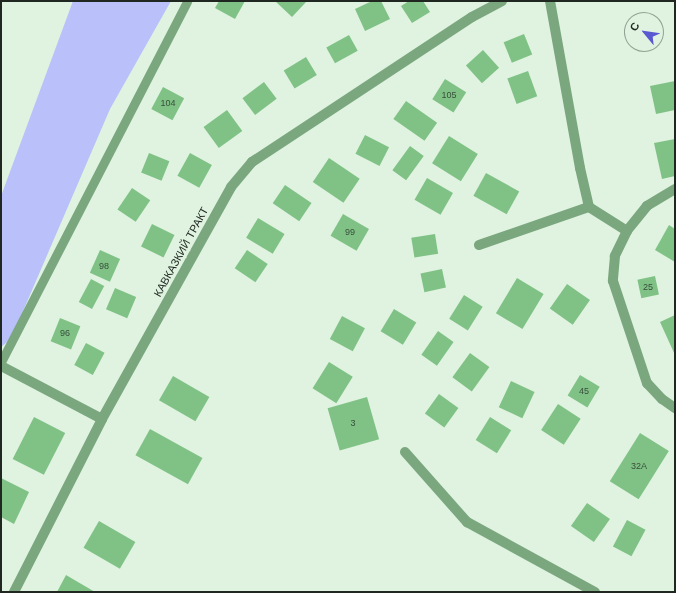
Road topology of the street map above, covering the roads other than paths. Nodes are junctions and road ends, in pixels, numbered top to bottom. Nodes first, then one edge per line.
1 (187, 1) edge
2 (502, 1) edge
3 (550, 1) edge
4 (675, 189) edge
5 (589, 208) junction
6 (627, 231) junction
7 (479, 245) dead end
8 (1, 362) edge
9 (1, 366) edge
10 (675, 408) edge
11 (102, 419) junction
12 (405, 452) dead end
13 (14, 592) edge
14 (596, 592) edge

1 - 8 lane
2 - 11 street, КАВКАЗКИЙ ТРАКТ
3 - 5 street
4 - 6 street
5 - 6 street
5 - 7 street
6 - 10 street
9 - 11 street
11 - 13 street, КАВКАЗКИЙ ТРАКТ
12 - 14 street

